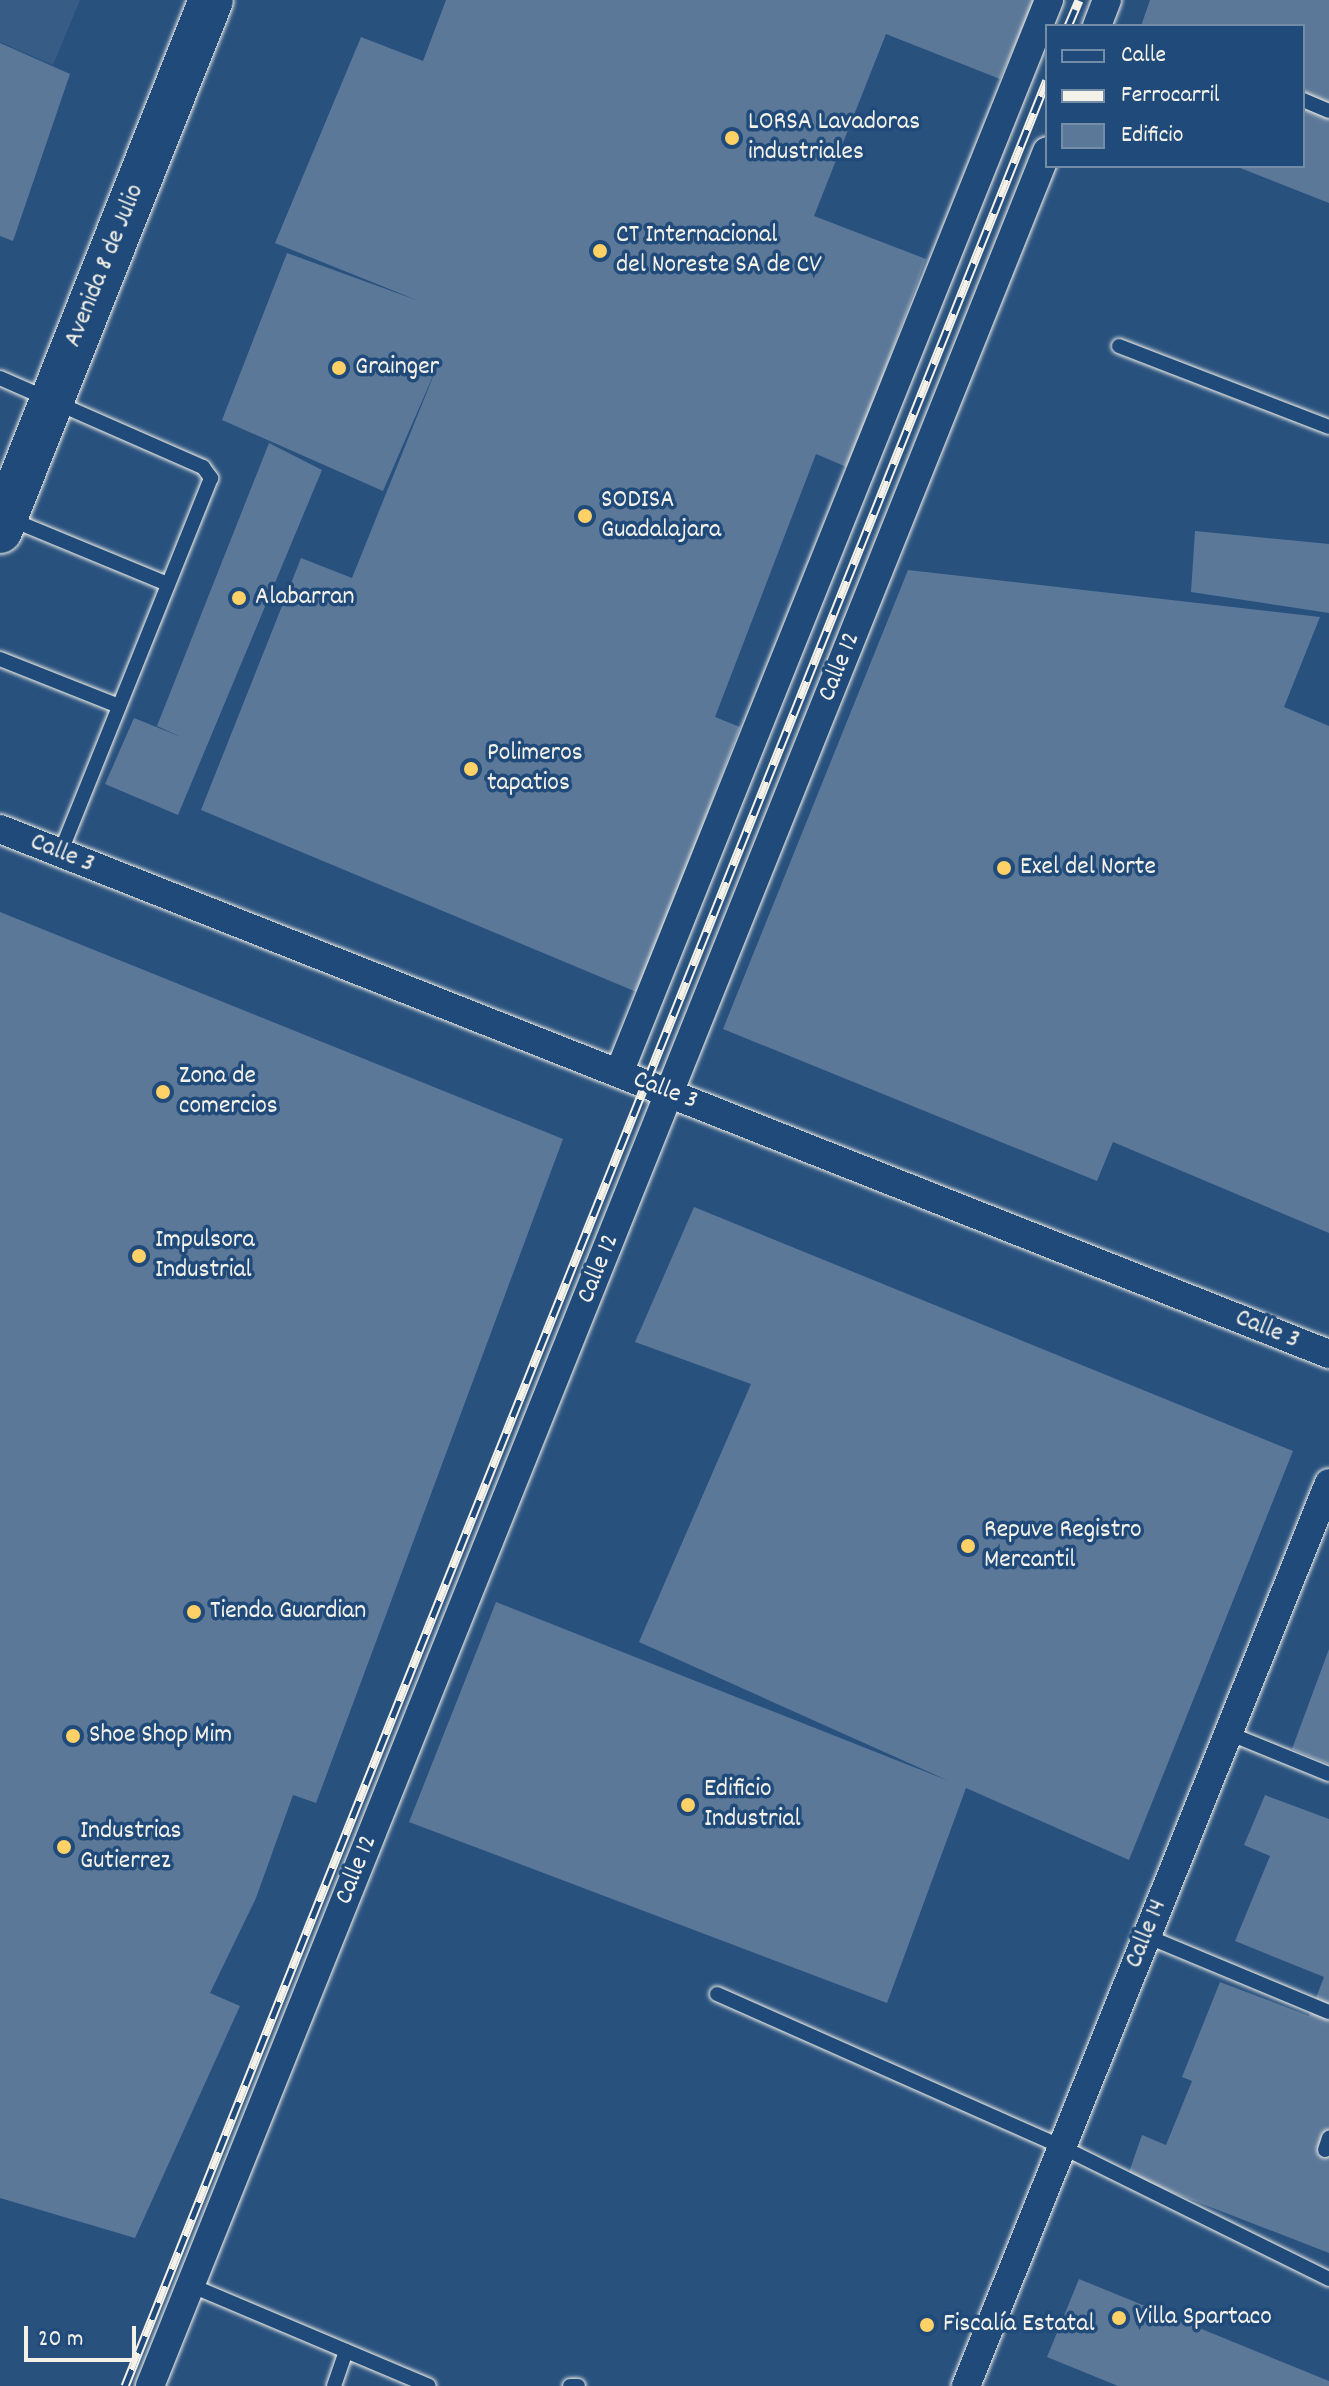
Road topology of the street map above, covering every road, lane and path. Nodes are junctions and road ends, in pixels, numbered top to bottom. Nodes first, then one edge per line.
1 (211, 0) edge
2 (1049, 0) edge
3 (1107, 0) edge
4 (1098, 24) edge
5 (1305, 101) edge
6 (1329, 111) edge
7 (1045, 156) edge
8 (1119, 346) dead end
9 (0, 378) edge
10 (52, 401) junction
11 (1329, 427) edge
12 (3, 524) edge
13 (168, 584) junction
14 (0, 659) edge
15 (119, 706) junction
16 (0, 829) edge
17 (60, 853) junction
18 (619, 1073) junction
19 (670, 1093) junction
20 (1329, 1354) edge
21 (1329, 1483) edge
22 (1228, 1733) junction
23 (1329, 1774) edge
24 (1146, 1936) junction
25 (717, 1994) dead end
26 (1329, 2012) edge
27 (1062, 2147) junction
28 (1329, 2279) edge
29 (190, 2285) junction
30 (346, 2351) junction
31 (969, 2385) edge
32 (150, 2386) edge
33 (334, 2386) edge
34 (429, 2386) edge
35 (570, 2386) edge
36 (578, 2386) edge

1 - 10 main road, Avenida 8 de Julio
2 - 18 street, Calle 12
3 - 4 street
5 - 6 lane
7 - 19 street, Calle 12
8 - 11 lane
9 - 10 lane
10 - 12 main road, Avenida 8 de Julio
10 - 13 lane
12 - 13 lane
13 - 15 lane
14 - 15 lane
15 - 17 lane
16 - 17 street, Calle 3
17 - 18 street, Calle 3
18 - 19 street, Calle 3
19 - 20 street, Calle 3
19 - 29 street, Calle 12
21 - 22 street, Calle 14
22 - 23 lane
22 - 24 street, Calle 14
24 - 26 lane
24 - 27 street, Calle 14
25 - 27 lane
27 - 28 lane
27 - 31 street, Calle 14
29 - 30 lane
29 - 32 street, Calle 12
30 - 33 lane
30 - 34 lane
35 - 36 lane

